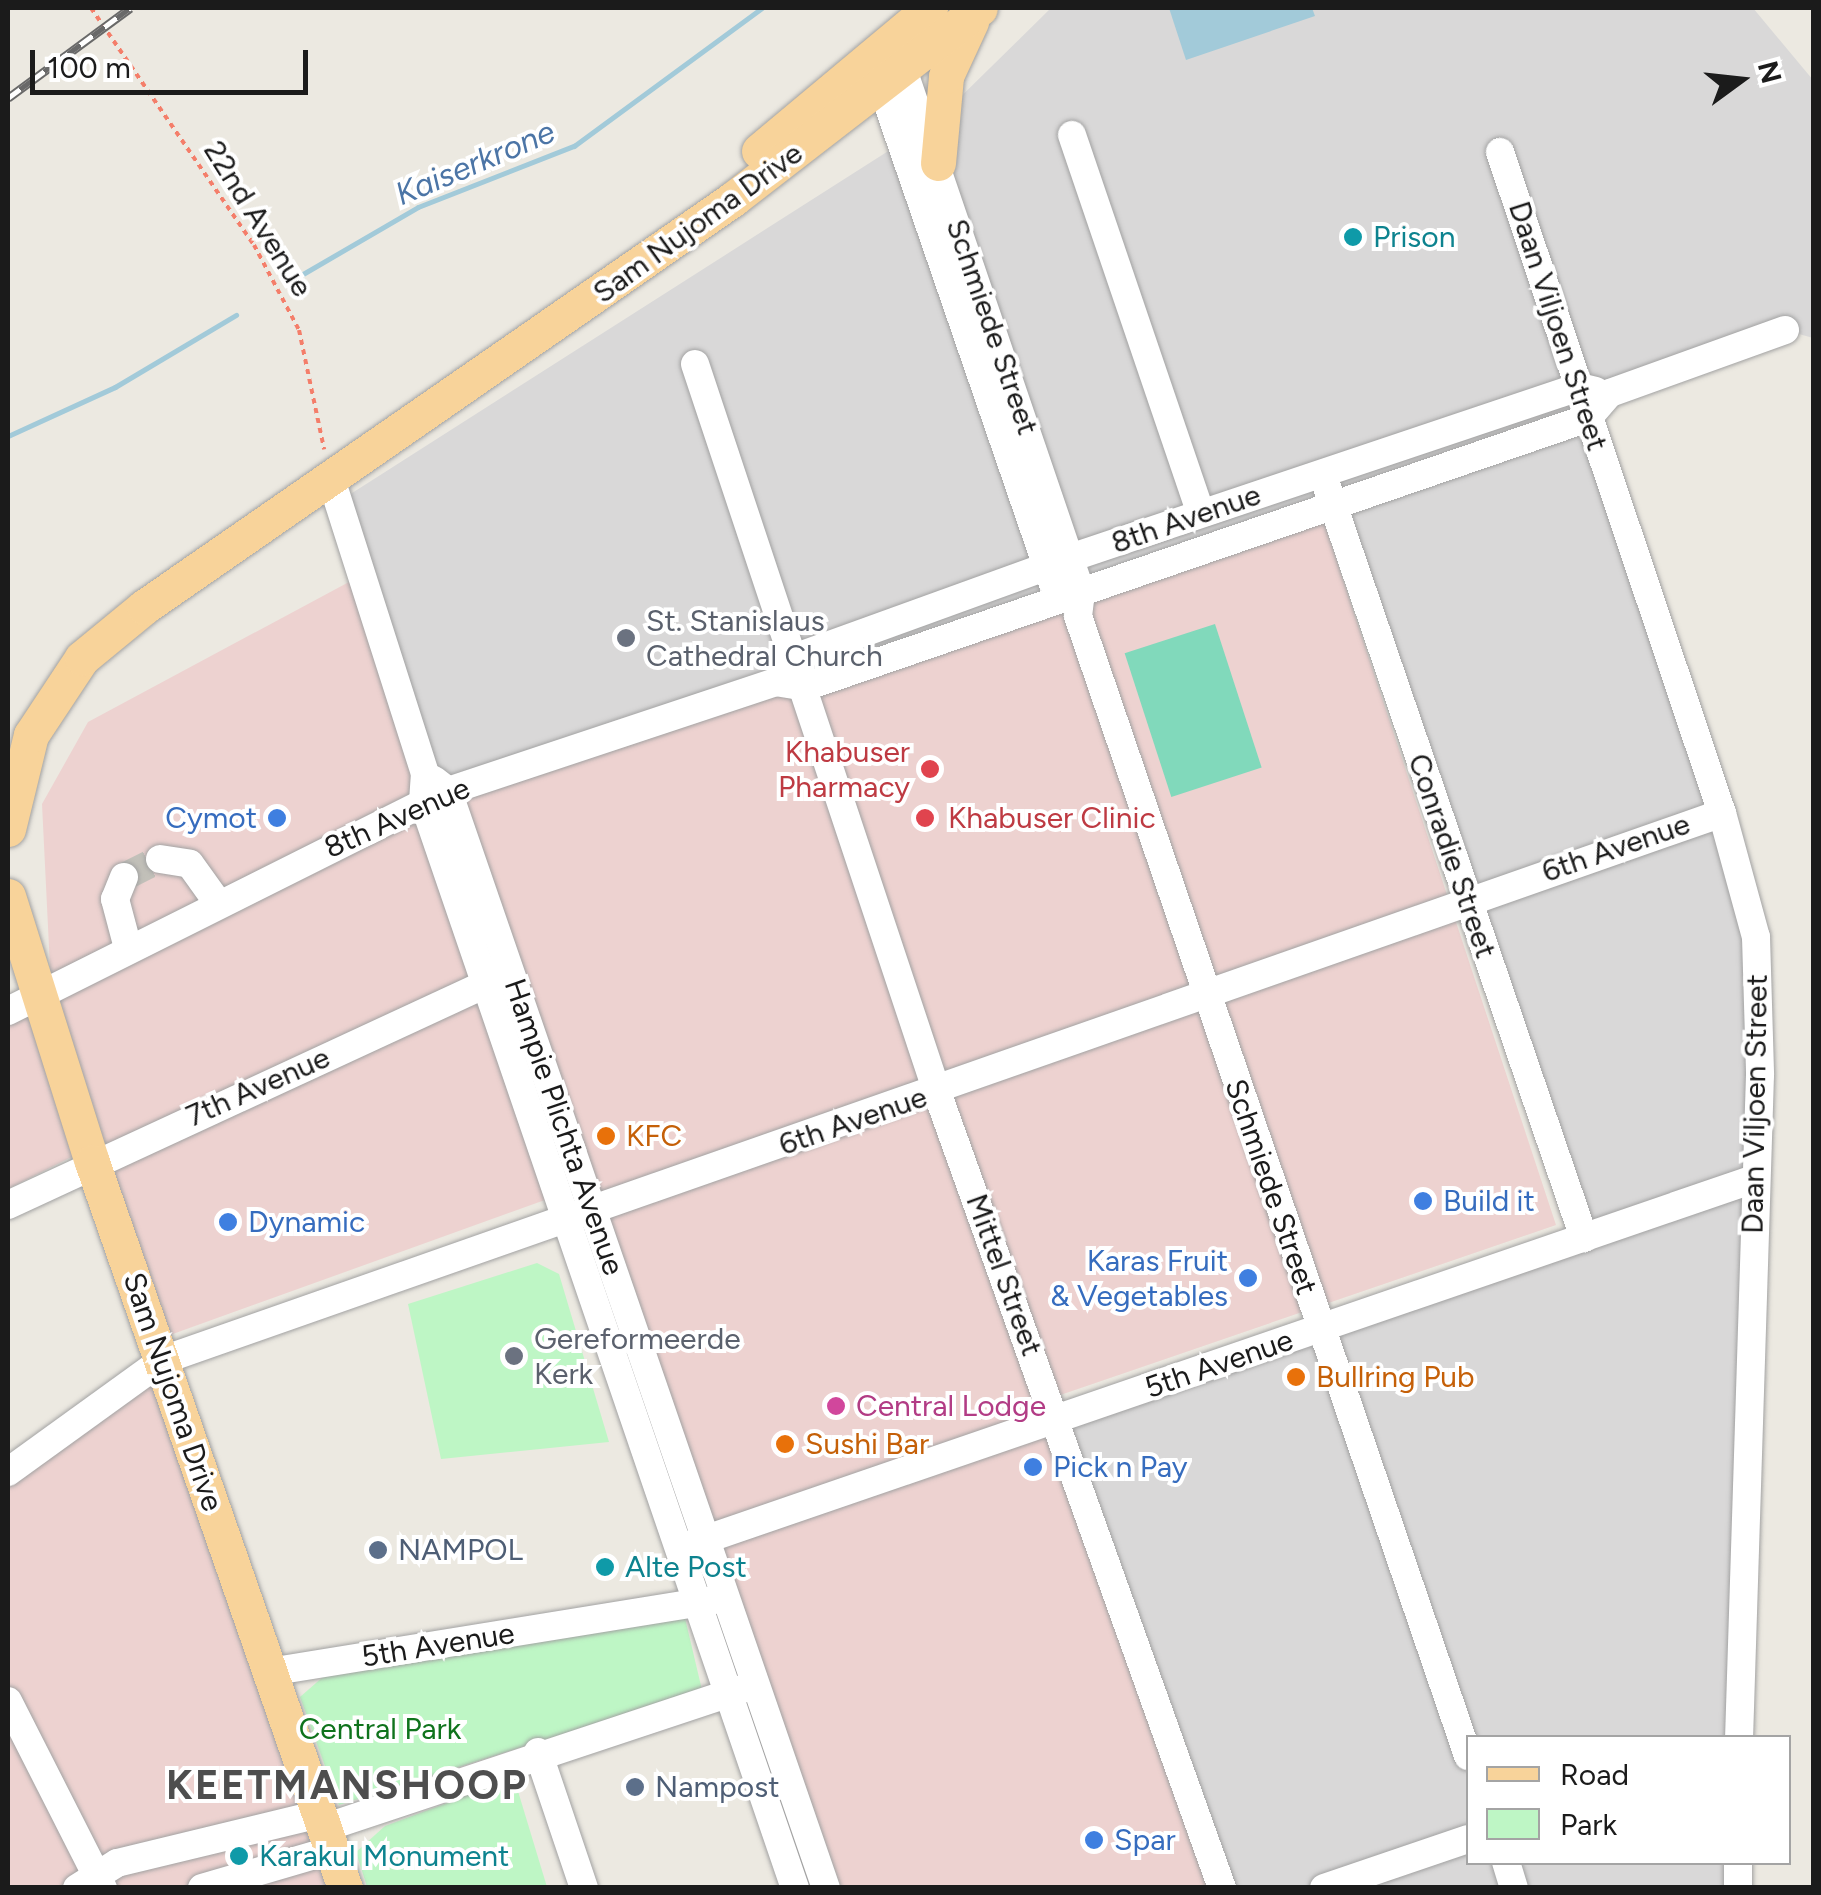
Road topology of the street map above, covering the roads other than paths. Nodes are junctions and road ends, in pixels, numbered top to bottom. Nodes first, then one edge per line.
1 (930, 8) edge
2 (980, 8) edge
3 (888, 64) junction
4 (1072, 134) dead end
5 (1500, 152) dead end
6 (938, 163) junction
7 (1785, 330) dead end
8 (694, 364) dead end
9 (1579, 387) junction
10 (1610, 393) junction
11 (1588, 418) junction
12 (1322, 473) junction
13 (331, 479) junction
14 (1334, 505) junction
15 (1201, 514) junction
16 (1058, 562) junction
17 (1073, 603) junction
18 (794, 658) junction
19 (774, 682) junction
20 (805, 687) junction
21 (432, 788) junction
22 (1722, 813) junction
23 (8, 829) edge
24 (160, 859) dead end
25 (124, 877) dead end
26 (8, 896) edge
27 (1466, 899) junction
28 (218, 903) junction
29 (128, 948) junction
30 (499, 978) junction
31 (1204, 991) junction
32 (22, 1004) edge
33 (937, 1092) junction
34 (92, 1162) junction
35 (1754, 1179) junction
36 (8, 1205) edge
37 (579, 1215) junction
38 (1584, 1238) junction
39 (1320, 1329) junction
40 (164, 1360) junction
41 (1057, 1421) junction
42 (8, 1472) edge
43 (694, 1543) junction
44 (713, 1601) junction
45 (268, 1672) junction
46 (742, 1689) junction
47 (8, 1701) edge
48 (1739, 1735) edge
49 (1466, 1750) edge
50 (538, 1752) junction
51 (325, 1830) junction
52 (1466, 1840) edge
53 (88, 1885) edge
54 (218, 1886) edge
55 (344, 1888) edge
56 (584, 1888) edge
57 (795, 1888) edge
58 (826, 1888) edge
59 (1222, 1888) edge
60 (1324, 1888) edge

1 - 3 main road, Sam Nujoma Drive
2 - 3 main road, Sam Nujoma Drive
2 - 6 main road
3 - 6 street, Schmiede Street
3 - 13 main road, Sam Nujoma Drive
3 - 16 street, Schmiede Street
4 - 15 street
5 - 9 street, Daan Viljoen Street
6 - 16 street, Schmiede Street
7 - 10 street, 8th Avenue
8 - 18 street, Mittel Street
9 - 10 street, 8th Avenue
9 - 11 street, Daan Viljoen Street
9 - 12 street, 8th Avenue
10 - 11 street, 8th Avenue
11 - 14 street, 8th Avenue
11 - 22 street, Daan Viljoen Street
12 - 14 street, Conradie Street
12 - 15 street, 8th Avenue
13 - 21 street, Hampie Plichta Avenue
13 - 23 main road, Sam Nujoma Drive
14 - 17 street, 8th Avenue
14 - 27 street, Conradie Street
15 - 16 street, 8th Avenue
16 - 17 street, Schmiede Street
16 - 18 street, 8th Avenue
17 - 20 street, 8th Avenue
17 - 31 street, Schmiede Street
18 - 19 street
18 - 20 street, Mittel Street
19 - 20 street, 8th Avenue
19 - 21 street, 8th Avenue
20 - 33 street, Mittel Street
21 - 28 street, 8th Avenue
21 - 30 street, Hampie Plichta Avenue
22 - 27 street, 6th Avenue
22 - 35 street, Daan Viljoen Street
24 - 28 street
25 - 29 street
26 - 32 main road, Sam Nujoma Drive
27 - 31 street, 6th Avenue
27 - 38 street, Conradie Street
28 - 29 street, 8th Avenue
29 - 32 street, 8th Avenue
30 - 34 street, 7th Avenue
30 - 37 street, Hampie Plichta Avenue
31 - 33 street, 6th Avenue
31 - 39 street, Schmiede Street
32 - 34 main road, Sam Nujoma Drive
33 - 37 street, 6th Avenue
33 - 41 street, Mittel Street
34 - 36 street, 7th Avenue
34 - 40 main road, Sam Nujoma Drive
35 - 38 street, 5th Avenue
35 - 48 street, Daan Viljoen Street
37 - 40 street, 6th Avenue
37 - 43 street, Hampie Plichta Avenue
38 - 39 street, 5th Avenue
39 - 41 street, 5th Avenue
39 - 49 street, Schmiede Street
40 - 42 street, 6th Avenue
40 - 45 main road, Sam Nujoma Drive
41 - 43 street, 5th Avenue
41 - 59 street, Mittel Street
43 - 44 street, Hampie Plichta Avenue
44 - 45 street, 5th Avenue
44 - 46 street, Hampie Plichta Avenue
45 - 51 main road, Sam Nujoma Drive
46 - 50 street
46 - 57 street, Hampie Plichta Avenue
46 - 58 street, Hampie Plichta Avenue
47 - 53 street
50 - 51 street
50 - 56 street
51 - 53 street
51 - 54 street
51 - 55 main road, Sam Nujoma Drive
52 - 60 street

